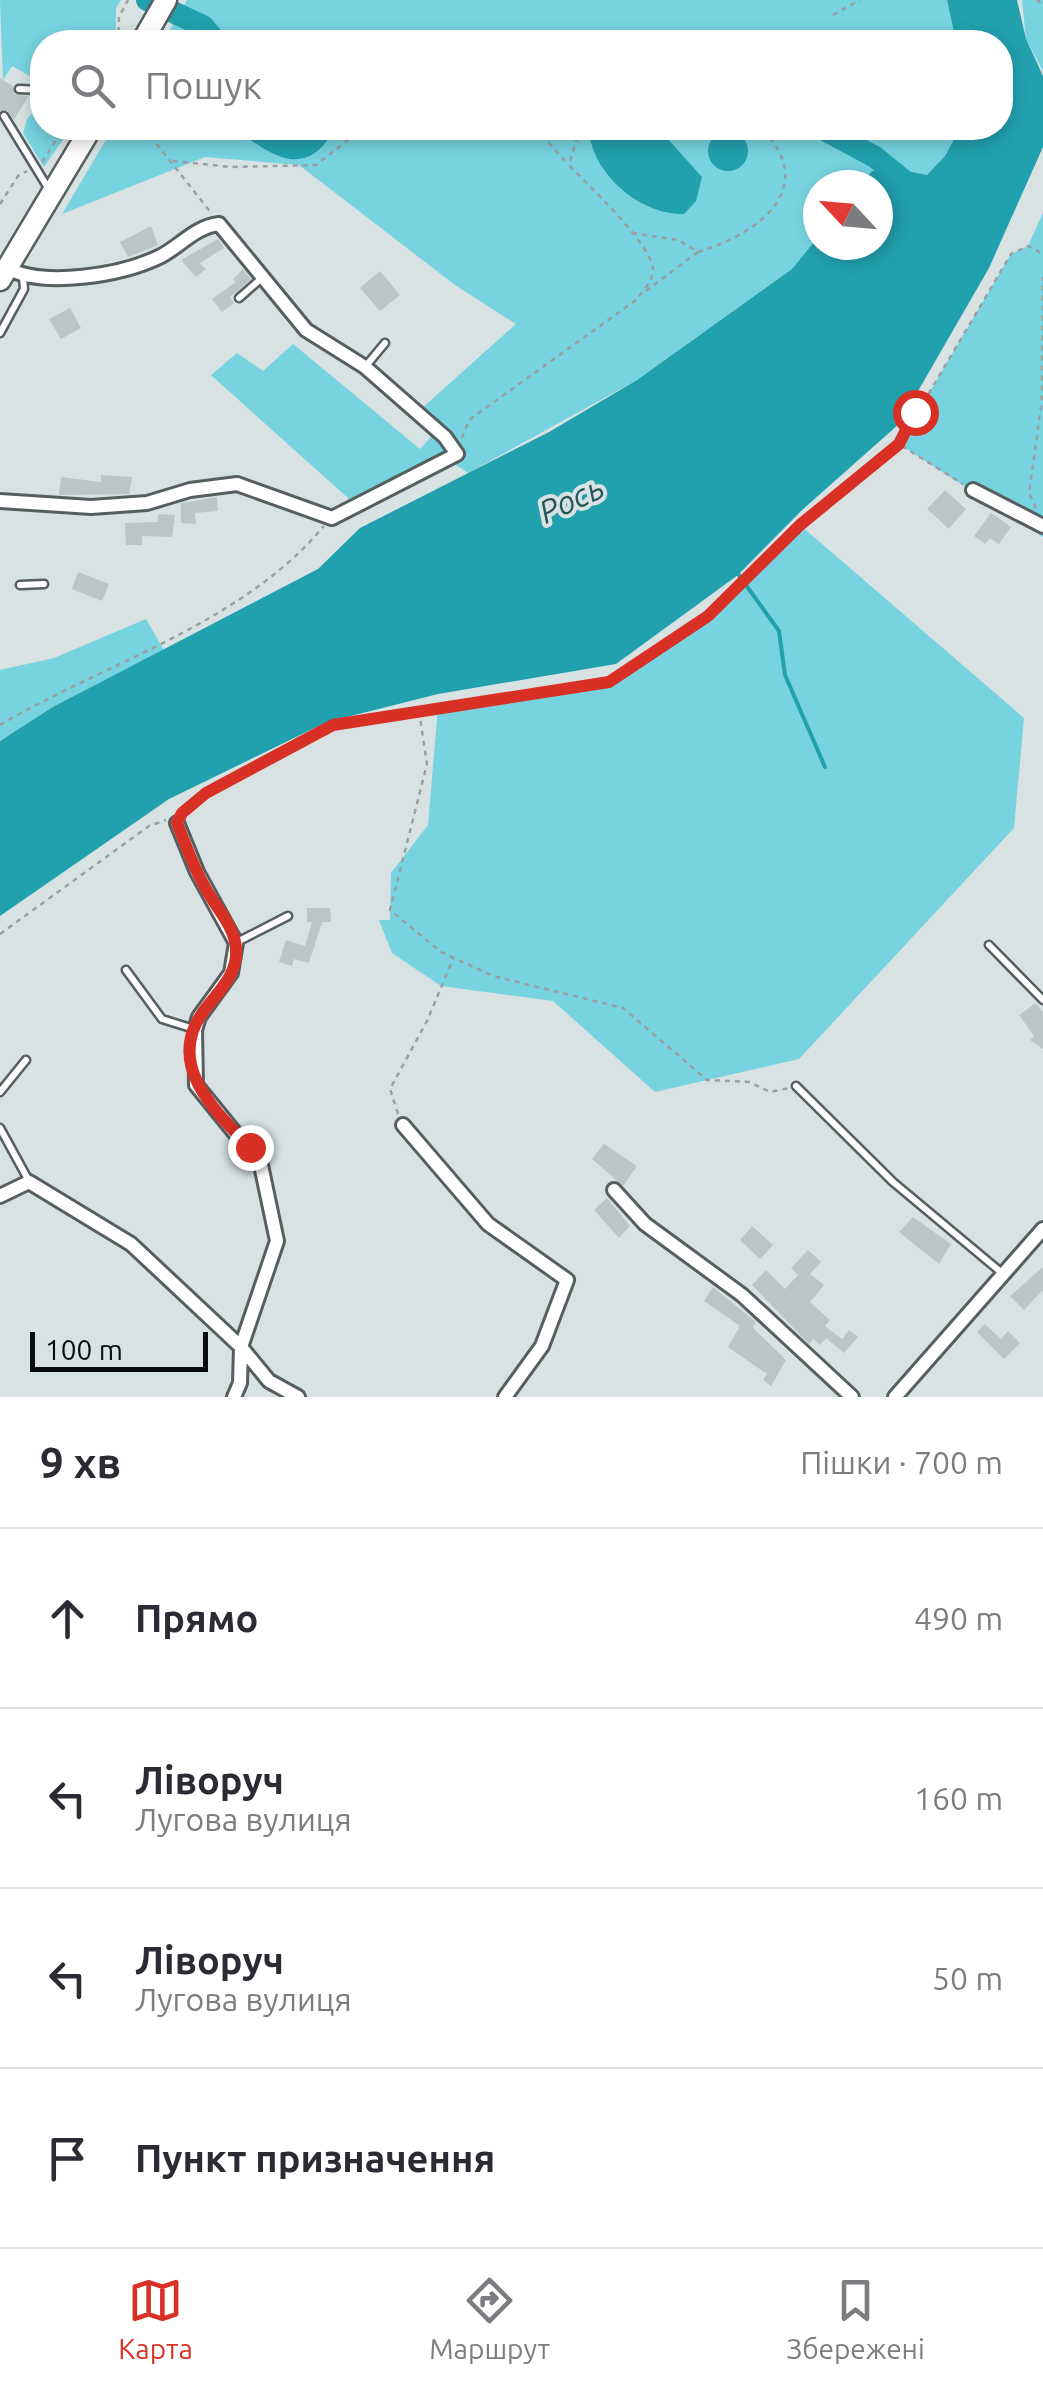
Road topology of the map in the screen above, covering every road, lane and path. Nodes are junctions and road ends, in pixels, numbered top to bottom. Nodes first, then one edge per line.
1 (128, 0) edge
2 (166, 0) edge
3 (860, 0) edge
4 (1036, 0) edge
5 (1043, 4) edge
6 (833, 15) dead end
7 (120, 30) edge
8 (149, 30) edge
9 (19, 89) dead end
10 (30, 89) edge
11 (4, 116) dead end
12 (85, 140) edge
13 (155, 140) edge
14 (348, 140) edge
15 (545, 140) edge
16 (576, 140) edge
17 (774, 140) edge
18 (173, 161) junction
19 (569, 165) junction
20 (52, 193) junction
21 (219, 224) junction
22 (630, 233) junction
23 (698, 252) junction
24 (1043, 254) edge
25 (10, 275) edge
26 (264, 276) junction
27 (1043, 277) edge
28 (239, 298) dead end
29 (636, 300) junction
30 (0, 333) edge
31 (385, 343) dead end
32 (364, 368) junction
33 (899, 444) junction
34 (457, 454) junction
35 (973, 490) joint
36 (0, 501) edge
37 (1036, 508) dead end
38 (332, 518) junction
39 (1043, 526) edge
40 (44, 584) dead end
41 (20, 586) dead end
42 (419, 710) junction
43 (0, 718) edge
44 (8, 720) junction
45 (0, 725) edge
46 (177, 823) junction
47 (288, 916) dead end
48 (0, 934) edge
49 (236, 943) junction
50 (989, 945) dead end
51 (454, 958) junction
52 (126, 970) dead end
53 (1043, 1000) edge
54 (195, 1030) junction
55 (26, 1060) dead end
56 (796, 1086) joint
57 (0, 1092) edge
58 (403, 1125) joint
59 (0, 1128) edge
60 (30, 1182) junction
61 (614, 1190) dead end
62 (0, 1196) edge
63 (1043, 1229) edge
64 (1002, 1274) junction
65 (241, 1347) junction
66 (234, 1397) edge
67 (298, 1397) edge
68 (504, 1397) edge
69 (852, 1397) edge
70 (895, 1397) edge

1 - 7 path
2 - 8 main road
3 - 6 path
4 - 5 path
9 - 10 lane
11 - 20 lane
12 - 20 main road
13 - 18 path
14 - 18 path
15 - 19 path
16 - 19 path
17 - 23 path
18 - 21 path
19 - 22 path
20 - 25 main road
21 - 25 street
21 - 26 street
22 - 23 path
22 - 29 path
23 - 29 path
24 - 33 path
25 - 30 lane
26 - 28 lane
26 - 32 street
27 - 37 path
29 - 34 path
31 - 32 lane
32 - 34 street
33 - 35 path
33 - 42 path
34 - 38 street
35 - 39 street
36 - 38 street
38 - 44 path
40 - 41 lane
42 - 46 path
42 - 51 path
43 - 44 path
44 - 45 path
46 - 48 path
46 - 49 street
47 - 49 lane
49 - 54 street
50 - 53 lane
51 - 56 path
51 - 58 path
52 - 54 lane
54 - 65 street
55 - 57 lane
56 - 64 lane
58 - 68 street
59 - 60 lane
60 - 62 street
60 - 65 street
61 - 69 street
63 - 64 street
64 - 70 street
65 - 66 street
65 - 67 street

